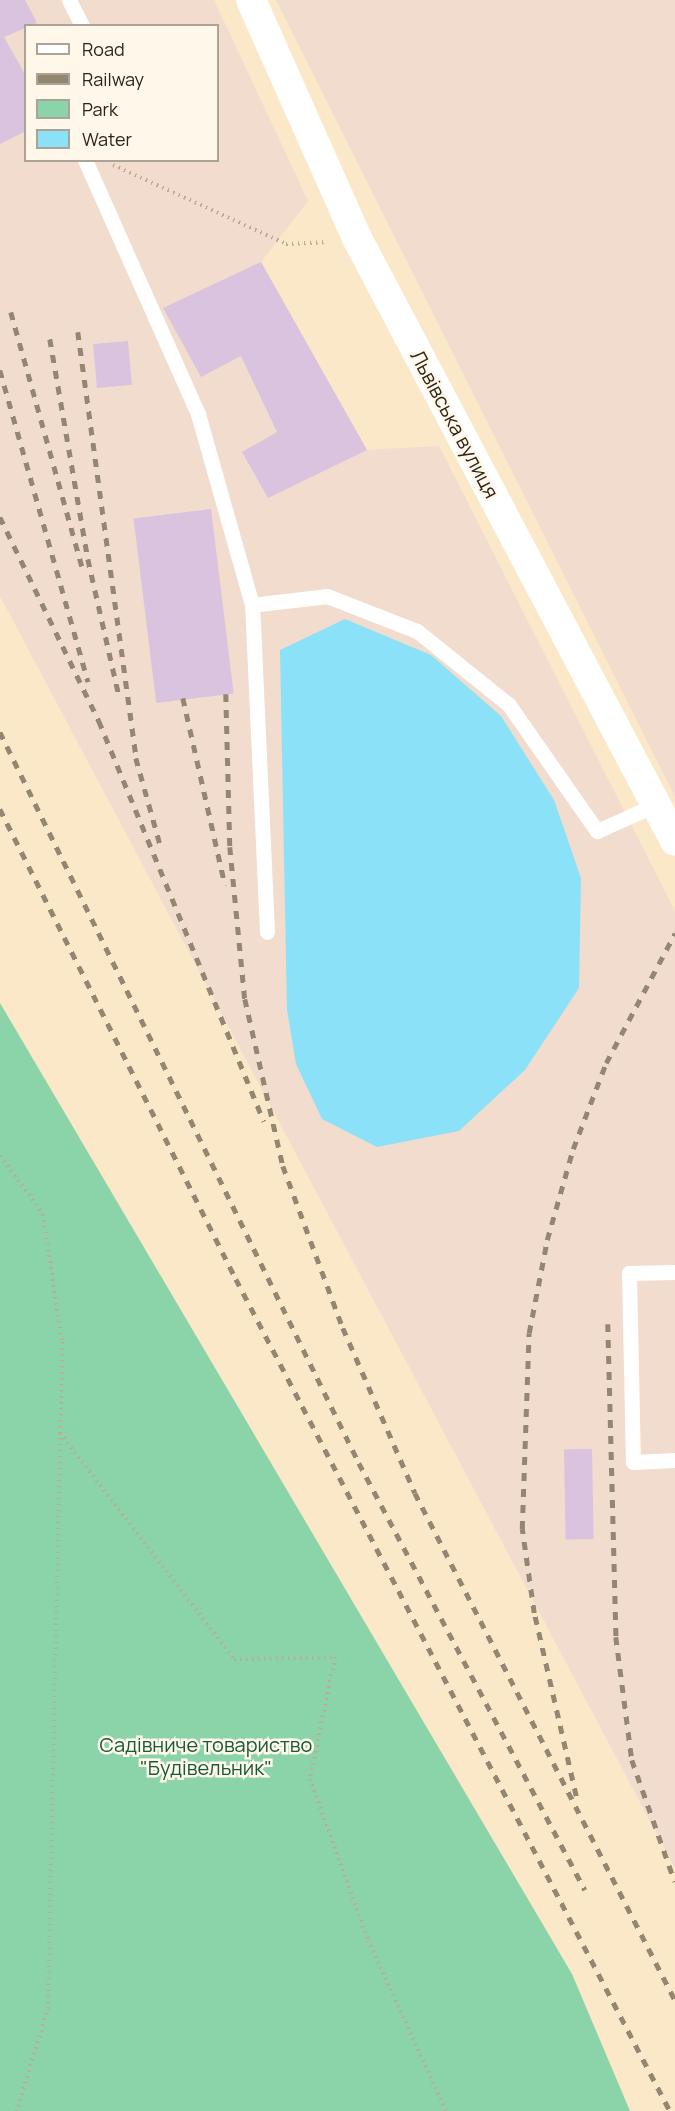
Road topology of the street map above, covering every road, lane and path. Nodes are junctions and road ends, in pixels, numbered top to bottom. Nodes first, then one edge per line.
1 (69, 0) edge
2 (251, 0) edge
3 (81, 24) edge
4 (86, 162) edge
5 (107, 162) edge
6 (358, 240) junction
7 (252, 605) junction
8 (655, 805) junction
9 (675, 841) edge
10 (267, 932) dead end
11 (0, 1156) edge
12 (675, 1272) edge
13 (60, 1432) junction
14 (675, 1460) edge
15 (17, 2111) edge
16 (446, 2111) edge

1 - 3 lane
2 - 6 street, Львівська вулиця
4 - 7 lane
5 - 6 path
6 - 8 street, Львівська вулиця
7 - 8 lane
7 - 10 lane
8 - 9 street, Львівська вулиця
11 - 13 path
12 - 14 lane
13 - 15 path
13 - 16 path

